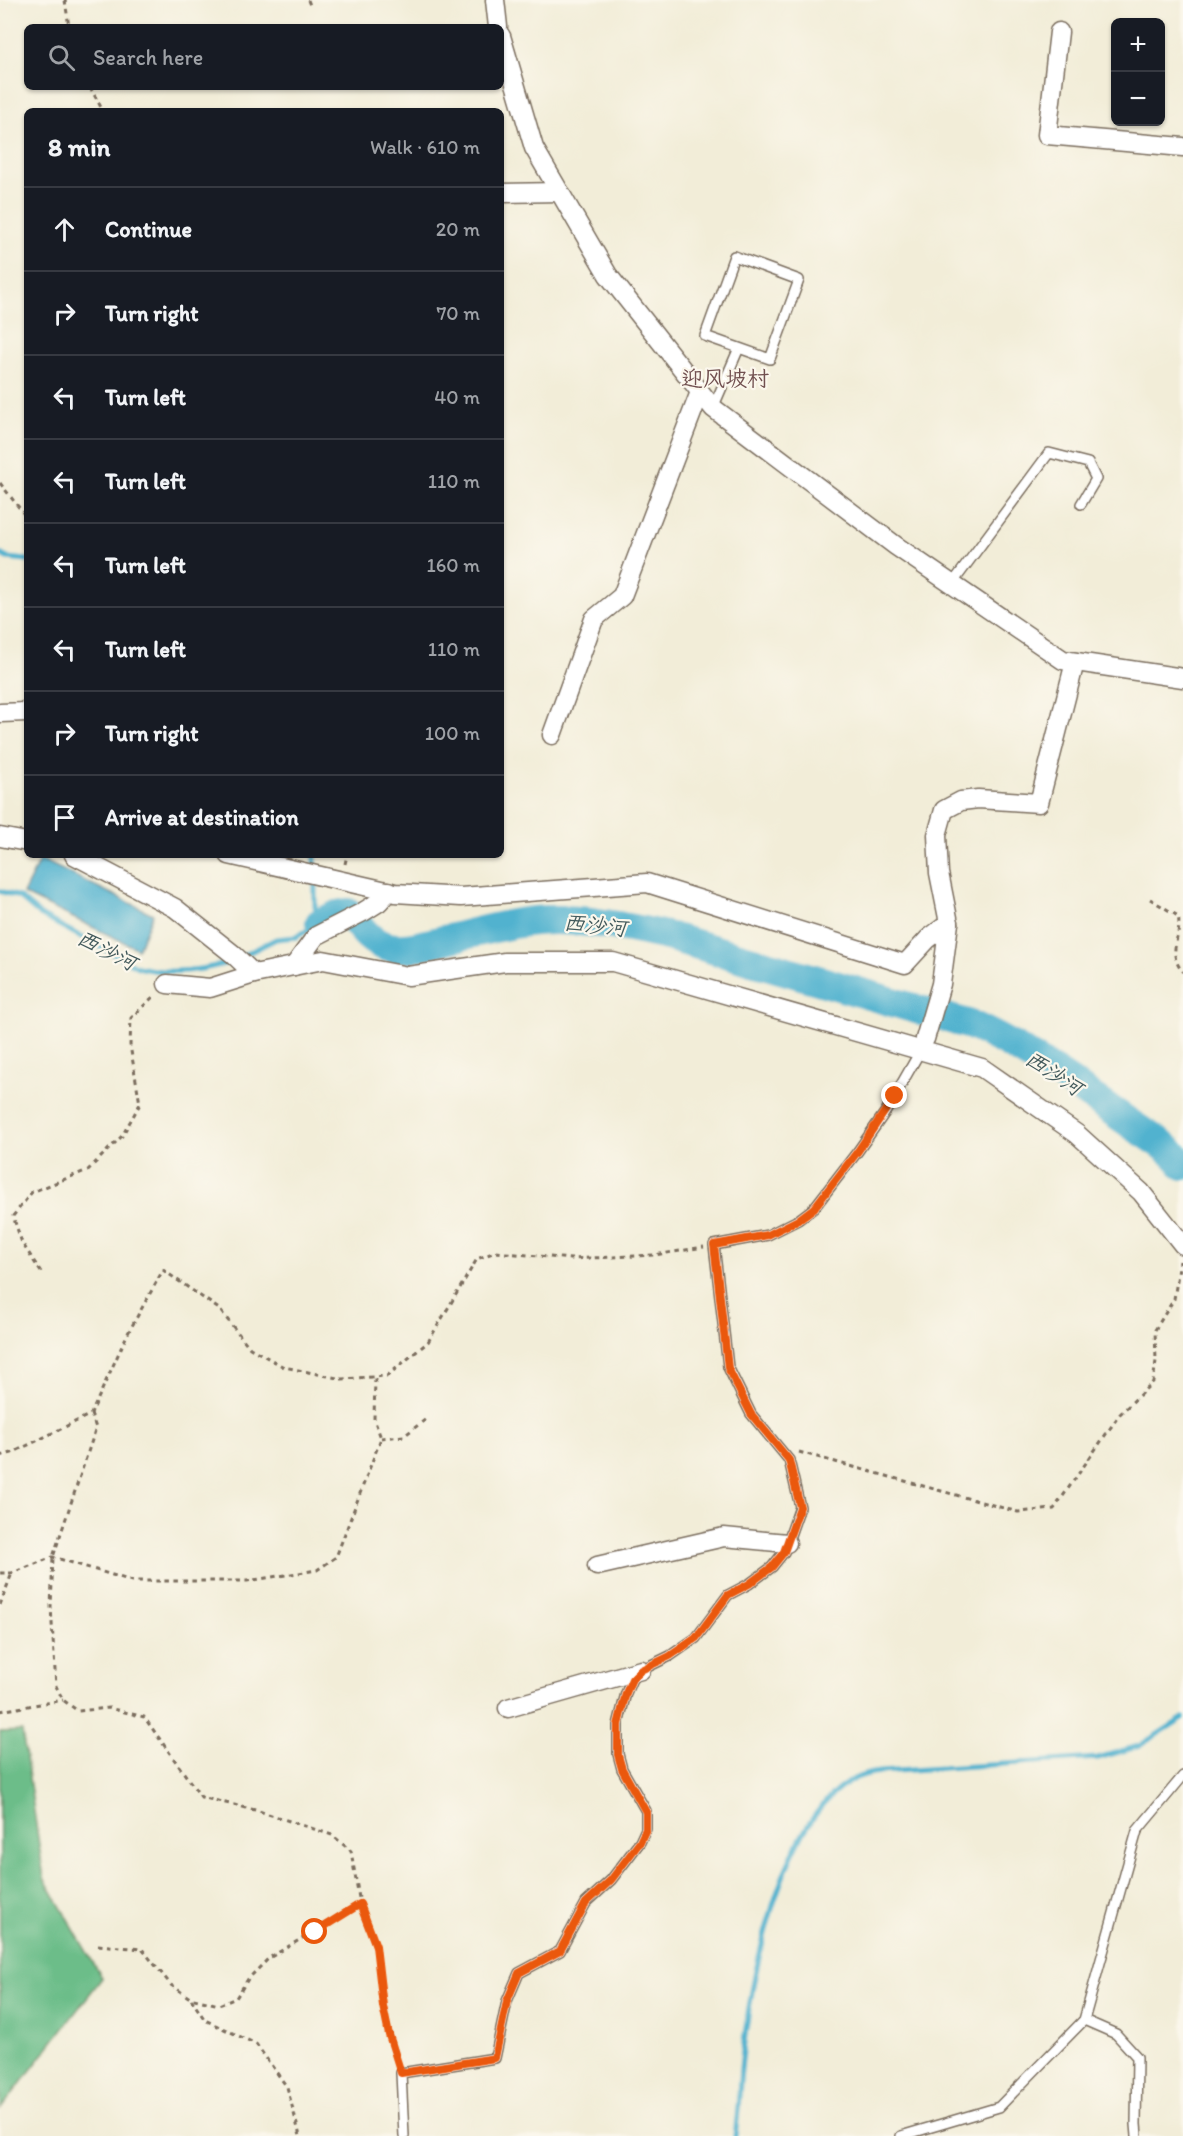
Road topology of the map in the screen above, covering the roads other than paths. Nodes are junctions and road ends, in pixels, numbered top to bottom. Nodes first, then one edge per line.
1 (495, 0) edge
2 (498, 24) edge
3 (1059, 32) dead end
4 (504, 46) edge
5 (1183, 147) edge
6 (560, 192) junction
7 (504, 193) edge
8 (739, 348) junction
9 (700, 392) junction
10 (713, 408) junction
11 (1081, 504) dead end
12 (952, 584) junction
13 (1075, 662) junction
14 (1183, 678) edge
15 (24, 712) edge
16 (0, 713) edge
17 (552, 735) dead end
18 (0, 837) edge
19 (24, 841) edge
20 (80, 858) edge
21 (242, 858) edge
22 (390, 891) junction
23 (949, 924) junction
24 (294, 966) junction
25 (254, 974) junction
26 (167, 984) road end
27 (923, 1045) junction
28 (1183, 1245) edge
29 (787, 1543) junction
30 (597, 1566) dead end
31 (641, 1670) junction
32 (508, 1708) dead end
33 (1183, 1776) edge
34 (1084, 2019) junction
35 (404, 2136) edge
36 (901, 2136) edge
37 (1137, 2136) edge

1 - 2 street
3 - 5 street
4 - 6 street
6 - 7 street
6 - 9 street
8 - 8 lane
8 - 10 lane
9 - 10 street
9 - 17 street
10 - 12 street
11 - 12 lane
12 - 13 street
13 - 14 street
13 - 23 street
15 - 16 street
18 - 19 street
20 - 25 street
21 - 22 street
22 - 23 street
22 - 24 street
23 - 27 street
24 - 25 street
24 - 27 street
25 - 26 street
27 - 28 street
27 - 29 lane
29 - 30 street
29 - 31 lane
31 - 32 street
31 - 35 lane
33 - 34 lane
34 - 36 lane
34 - 37 lane

